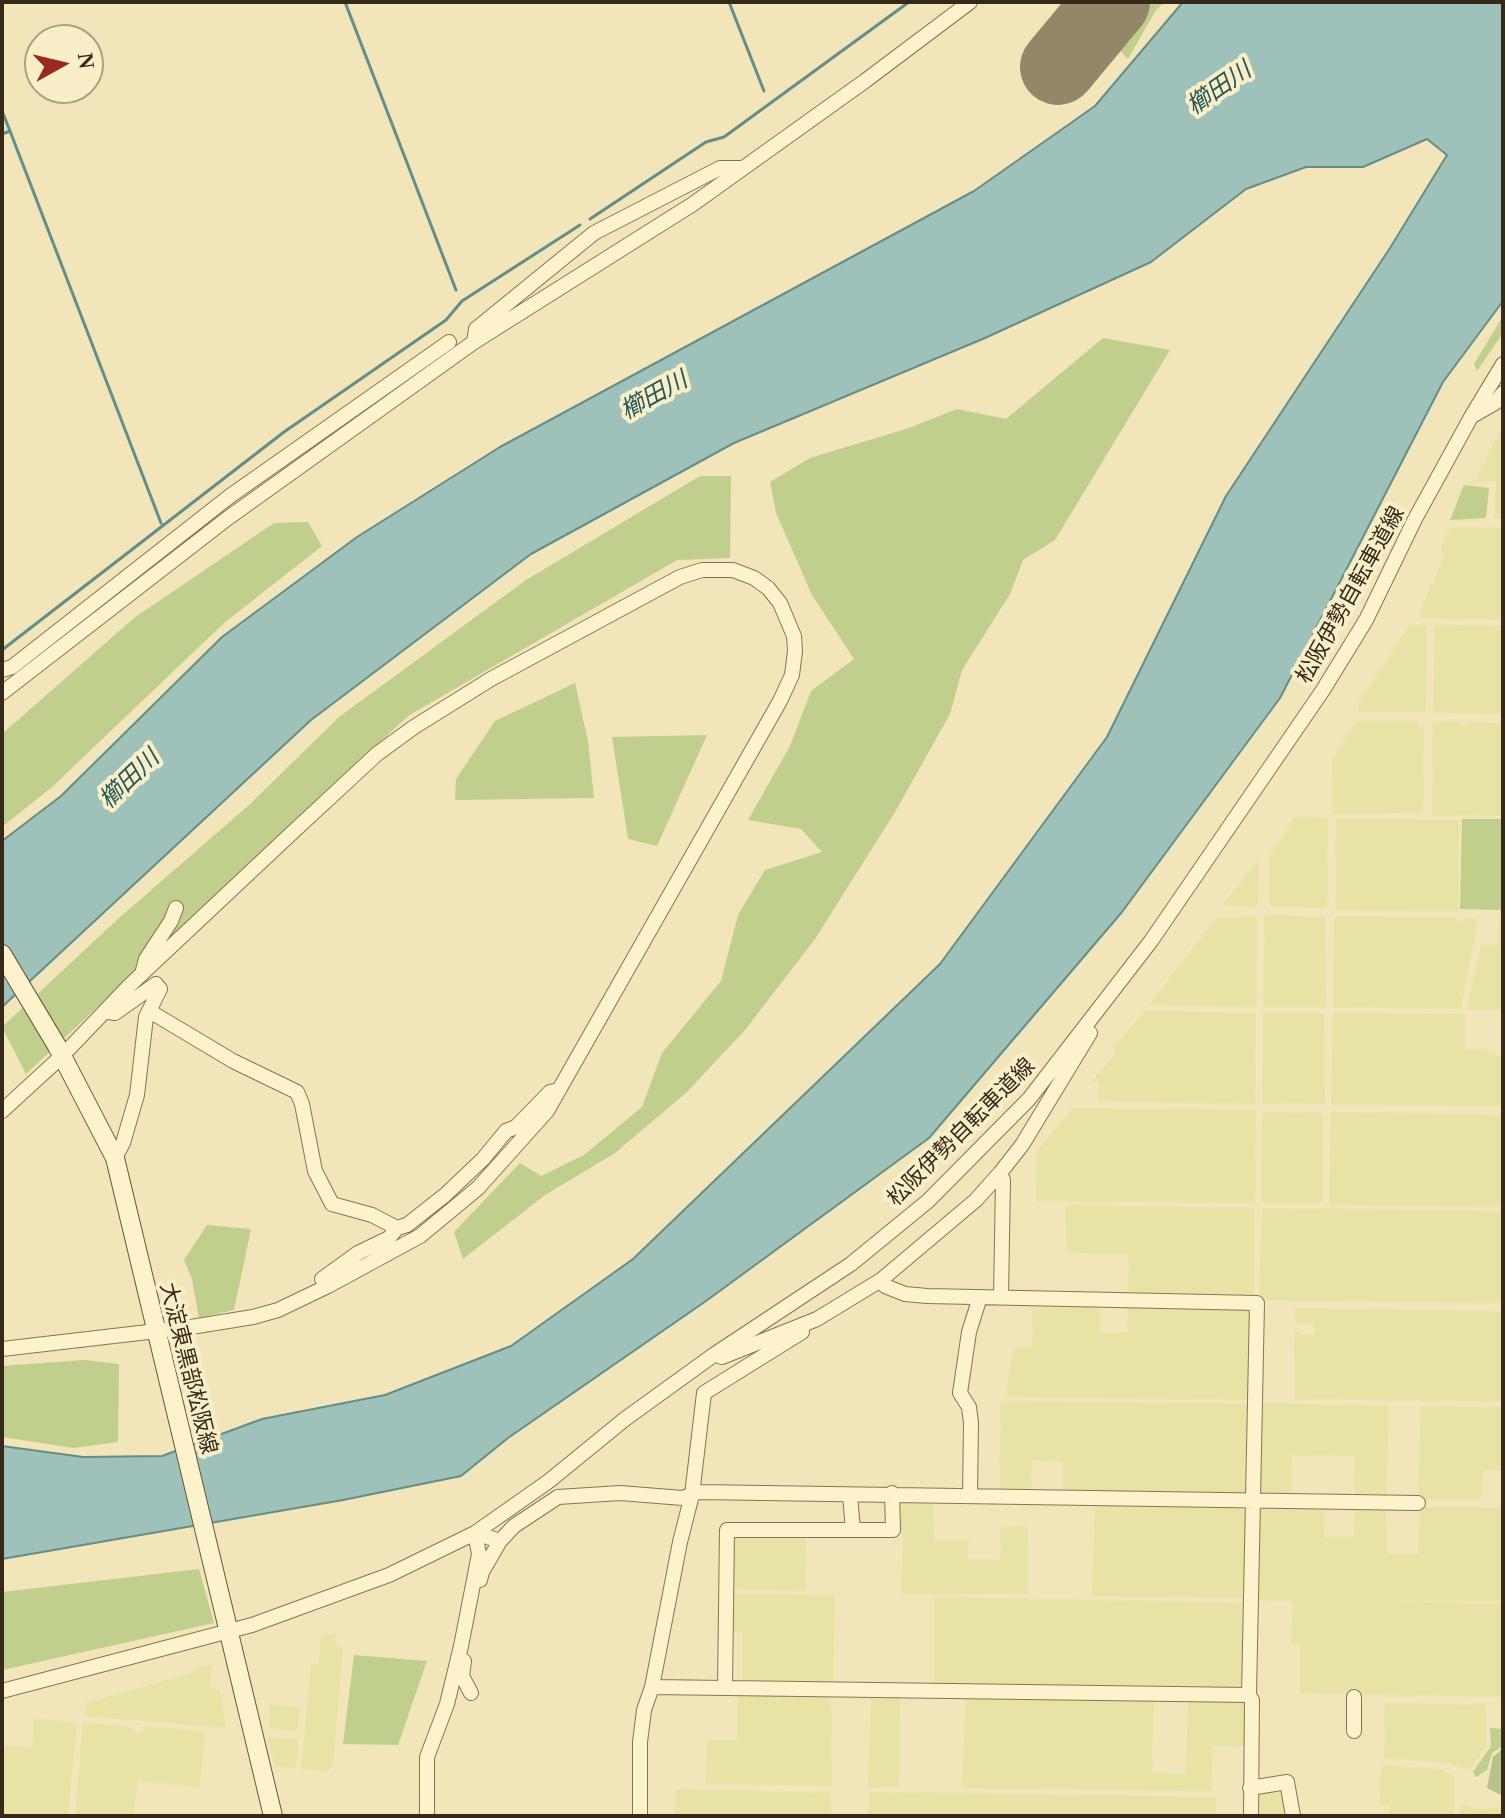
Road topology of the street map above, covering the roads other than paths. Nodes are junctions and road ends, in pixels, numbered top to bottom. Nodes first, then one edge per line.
1 (970, 2) edge
2 (742, 168) junction
3 (449, 342) dead end
4 (474, 342) junction
5 (1503, 364) edge
6 (1503, 393) edge
7 (1471, 417) junction
8 (2, 670) edge
9 (2, 693) edge
10 (176, 908) dead end
11 (2, 954) edge
12 (142, 974) junction
13 (107, 1011) junction
14 (151, 1012) junction
15 (1094, 1015) junction
16 (60, 1051) junction
17 (560, 1090) junction
18 (2, 1111) edge
19 (115, 1158) junction
20 (1000, 1173) junction
21 (397, 1228) junction
22 (881, 1280) junction
23 (980, 1297) junction
24 (1001, 1297) junction
25 (292, 1303) junction
26 (817, 1319) junction
27 (158, 1334) junction
28 (2, 1349) edge
29 (715, 1354) junction
30 (892, 1493) junction
31 (692, 1495) junction
32 (850, 1495) junction
33 (970, 1496) junction
34 (1253, 1499) junction
35 (1418, 1503) dead end
36 (853, 1530) junction
37 (475, 1533) junction
38 (500, 1541) junction
39 (228, 1627) junction
40 (461, 1646) junction
41 (652, 1687) junction
42 (725, 1688) junction
43 (2, 1691) edge
44 (471, 1693) dead end
45 (1249, 1695) junction
46 (1354, 1697) dead end
47 (1354, 1731) dead end
48 (1250, 1788) junction
49 (273, 1816) edge
50 (427, 1816) edge
51 (640, 1816) edge
52 (1251, 1816) edge
53 (1293, 1816) edge

1 - 2 street
2 - 4 street
2 - 4 street
3 - 8 street
4 - 9 street
5 - 7 street, 松阪伊勢自転車道線
6 - 7 street
7 - 15 street, 松阪伊勢自転車道線
10 - 12 street
11 - 16 main road, 大淀東黒部松阪線
12 - 13 street
12 - 17 street
13 - 14 street
13 - 16 street
14 - 19 street
14 - 21 street
15 - 20 street
15 - 29 street, 松阪伊勢自転車道線
16 - 18 street
16 - 19 main road, 大淀東黒部松阪線
17 - 21 street
17 - 25 street
19 - 27 main road, 大淀東黒部松阪線
20 - 22 street
20 - 24 street
21 - 25 street
22 - 23 street
22 - 26 street
23 - 24 street
23 - 33 street
24 - 34 street
25 - 27 street
26 - 29 street
26 - 31 street
27 - 28 street
27 - 39 main road, 大淀東黒部松阪線
29 - 37 street, 松阪伊勢自転車道線
30 - 32 street
30 - 33 street
30 - 36 street
31 - 32 street
31 - 38 street
31 - 41 street
32 - 36 street
33 - 34 street
34 - 35 street
34 - 45 street
36 - 42 street
37 - 38 street
37 - 39 street, 松阪伊勢自転車道線
37 - 40 street
38 - 40 street
39 - 43 street, 松阪伊勢自転車道線
39 - 49 main road, 大淀東黒部松阪線
40 - 44 street
40 - 50 street
41 - 42 street
41 - 51 street
42 - 45 street
45 - 48 street
46 - 47 street
48 - 52 street
48 - 53 street

